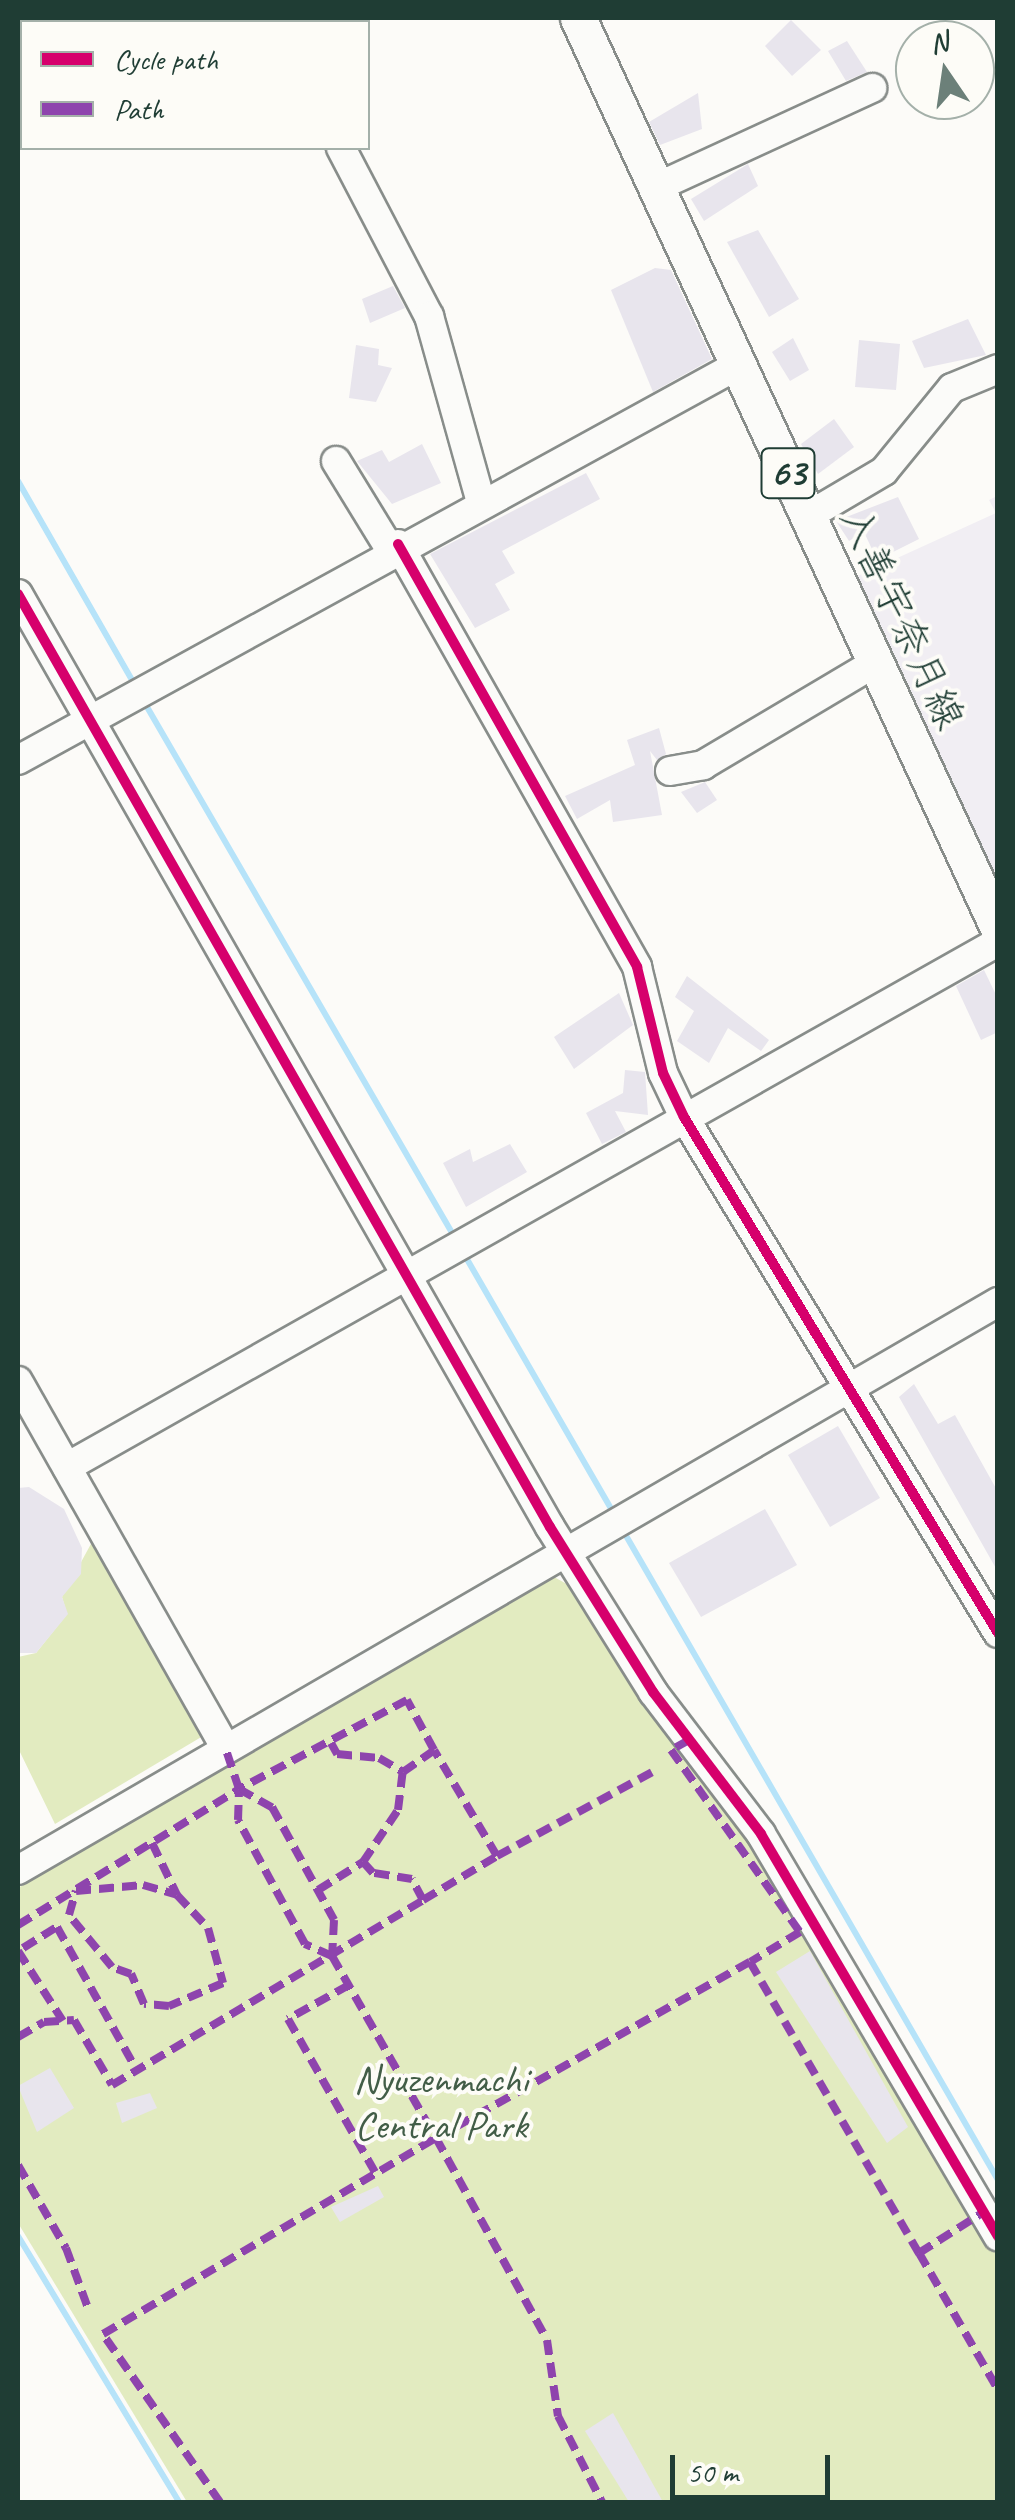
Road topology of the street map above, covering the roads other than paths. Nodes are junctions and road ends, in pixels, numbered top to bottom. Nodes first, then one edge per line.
1 (578, 18) edge
2 (872, 88) dead end
3 (343, 150) edge
4 (657, 187) junction
5 (738, 365) junction
6 (998, 368) edge
7 (336, 461) dead end
8 (480, 499) junction
9 (808, 516) junction
10 (394, 547) junction
11 (18, 594) edge
12 (875, 663) junction
13 (89, 719) junction
14 (18, 760) edge
15 (670, 771) dead end
16 (998, 928) edge
17 (998, 942) edge
18 (684, 1117) junction
19 (411, 1276) junction
20 (998, 1302) edge
21 (18, 1382) edge
22 (850, 1386) junction
23 (67, 1466) junction
24 (564, 1550) junction
25 (998, 1633) edge
26 (225, 1747) junction
27 (18, 1870) edge
28 (992, 2218) edge

1 - 4 main road, 入善宇奈月線 / 63
2 - 4 street
3 - 8 street
4 - 5 main road, 入善宇奈月線 / 63
5 - 8 street
5 - 9 main road, 入善宇奈月線 / 63
6 - 9 street
7 - 10 street
8 - 10 street
9 - 12 main road, 入善宇奈月線 / 63
10 - 13 street
10 - 18 street
11 - 13 street
12 - 15 street
12 - 16 main road, 入善宇奈月線 / 63
13 - 14 street
13 - 19 street
17 - 18 street
18 - 19 street
18 - 22 street
19 - 23 street
19 - 24 street
20 - 22 street
21 - 23 street
22 - 24 street
22 - 25 street
23 - 26 street
24 - 26 street
24 - 28 street
26 - 27 street

